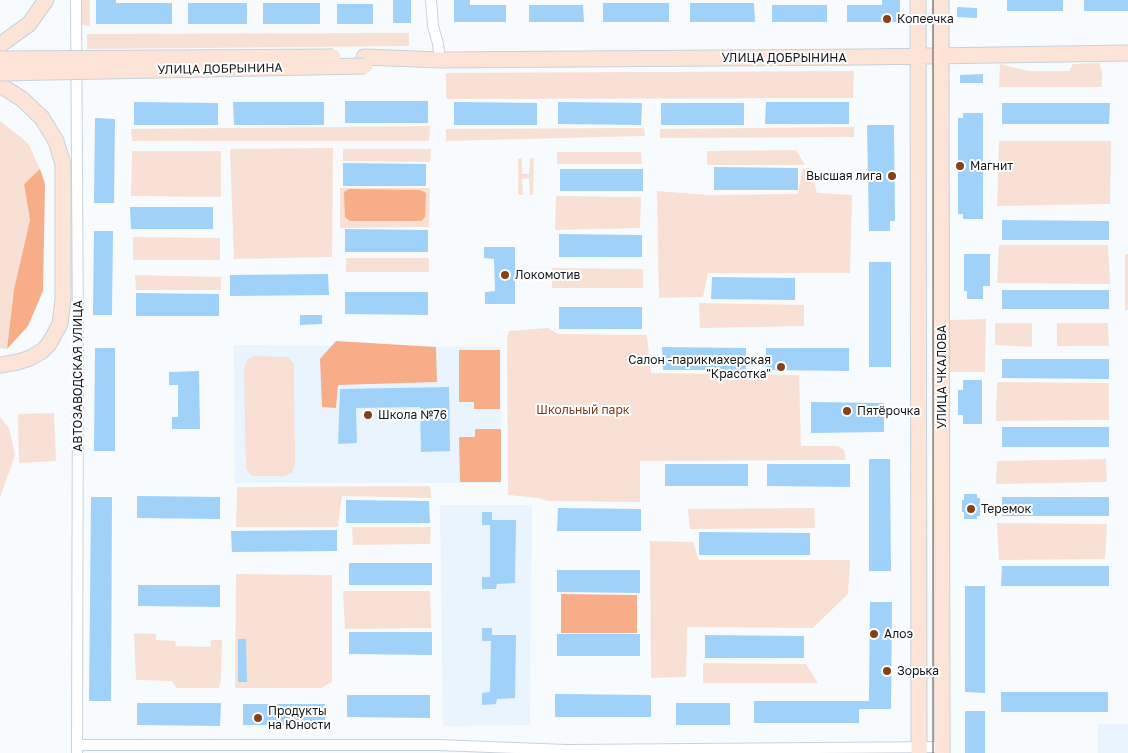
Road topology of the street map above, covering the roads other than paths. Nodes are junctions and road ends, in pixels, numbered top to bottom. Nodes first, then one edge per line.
1 (46, 0) edge
2 (76, 0) edge
3 (431, 0) edge
4 (918, 0) edge
5 (941, 0) edge
6 (0, 45) edge
7 (1128, 53) edge
8 (941, 55) junction
9 (918, 56) junction
10 (0, 59) edge
11 (440, 60) junction
12 (364, 61) junction
13 (0, 74) edge
14 (0, 85) edge
15 (0, 365) edge
16 (77, 749) edge
17 (919, 750) edge
18 (942, 750) edge

1 - 6 main road
2 - 16 street, АВТОЗАВОДСКАЯ УЛИЦА
3 - 11 street
4 - 9 main road, УЛИЦА ЧКАЛОВА
5 - 8 main road, УЛИЦА ЧКАЛОВА
7 - 8 main road, УЛИЦА ДОБРЫНИНА
8 - 9 main road, УЛИЦА ДОБРЫНИНА
8 - 18 main road, УЛИЦА ЧКАЛОВА
9 - 11 main road, УЛИЦА ДОБРЫНИНА
9 - 17 main road, УЛИЦА ЧКАЛОВА
10 - 12 main road, УЛИЦА ДОБРЫНИНА, bridge
11 - 12 main road, УЛИЦА ДОБРЫНИНА
12 - 13 main road, УЛИЦА ДОБРЫНИНА, bridge
14 - 15 main road
16 - 17 street
17 - 18 street

